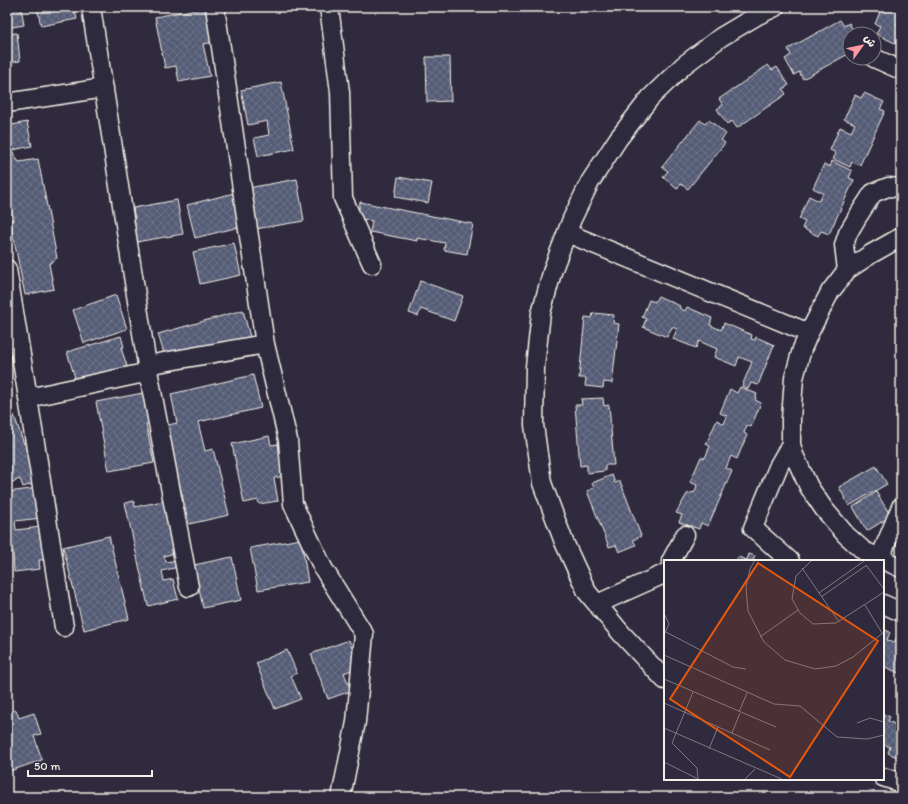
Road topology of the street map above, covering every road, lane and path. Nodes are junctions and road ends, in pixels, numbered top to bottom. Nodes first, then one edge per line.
1 (91, 7) edge
2 (215, 7) edge
3 (328, 7) edge
4 (775, 7) edge
5 (882, 62) edge
6 (901, 70) edge
7 (104, 88) junction
8 (7, 103) edge
9 (901, 188) edge
10 (567, 233) junction
11 (901, 237) edge
12 (372, 264) dead end
13 (7, 269) edge
14 (848, 270) junction
15 (11, 314) edge
16 (809, 334) junction
17 (265, 344) junction
18 (148, 369) junction
19 (28, 398) junction
20 (791, 444) junction
21 (901, 508) edge
22 (685, 535) dead end
23 (880, 558) junction
24 (672, 560) edge
25 (789, 560) edge
26 (901, 568) edge
27 (664, 574) edge
28 (189, 587) dead end
29 (597, 604) junction
30 (884, 604) edge
31 (901, 612) edge
32 (64, 627) dead end
33 (664, 679) edge
34 (884, 777) edge
35 (901, 783) edge
36 (340, 797) edge

1 - 7 street
2 - 17 street
3 - 12 street
4 - 10 street
5 - 6 street
7 - 8 street
7 - 18 street
9 - 14 street
10 - 16 street
10 - 29 street
11 - 14 street
13 - 15 street
14 - 16 street
15 - 19 street
16 - 20 street
17 - 18 street
17 - 36 street
18 - 19 street
18 - 28 street
19 - 32 street
20 - 23 street
20 - 25 street
21 - 23 street
22 - 24 street
23 - 26 street
27 - 29 street
29 - 33 street
30 - 31 street
34 - 35 street

